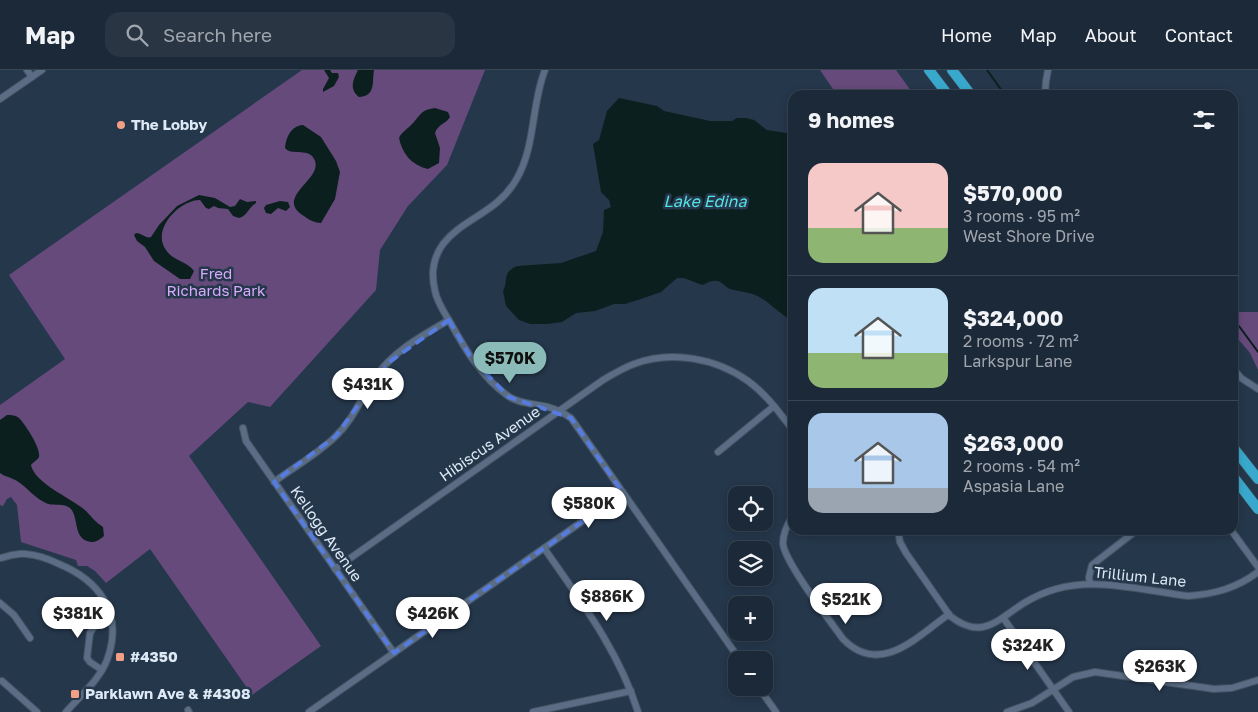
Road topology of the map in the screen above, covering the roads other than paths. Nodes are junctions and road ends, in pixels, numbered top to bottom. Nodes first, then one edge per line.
1 (27, 70) edge
2 (42, 70) edge
3 (545, 70) edge
4 (929, 70) edge
5 (1048, 70) edge
6 (953, 71) edge
7 (32, 77) junction
8 (944, 90) edge
9 (967, 90) edge
10 (1045, 90) edge
11 (0, 99) edge
12 (449, 320) junction
13 (1238, 374) edge
14 (1258, 389) edge
15 (774, 406) junction
16 (559, 411) junction
17 (788, 424) edge
18 (243, 428) dead end
19 (718, 452) dead end
20 (1238, 454) edge
21 (1258, 479) edge
22 (274, 482) junction
23 (1238, 483) edge
24 (623, 493) junction
25 (1258, 509) edge
26 (788, 523) edge
27 (899, 535) edge
28 (1131, 535) edge
29 (1236, 535) edge
30 (544, 548) junction
31 (0, 558) edge
32 (1258, 567) edge
33 (335, 569) junction
34 (1258, 572) edge
35 (1090, 584) junction
36 (0, 602) edge
37 (949, 614) junction
38 (1004, 618) junction
39 (111, 621) junction
40 (30, 638) dead end
41 (734, 651) edge
42 (394, 653) junction
43 (102, 670) junction
44 (1258, 680) edge
45 (2, 681) dead end
46 (630, 690) junction
47 (1053, 690) junction
48 (765, 696) edge
49 (37, 712) edge
50 (66, 712) edge
51 (309, 712) edge
52 (533, 712) edge
53 (638, 712) edge
54 (776, 712) edge
55 (1007, 712) edge
56 (1069, 712) edge

1 - 7 street
2 - 7 street
3 - 12 street
4 - 8 highway
5 - 10 street
6 - 9 highway
7 - 11 street
12 - 16 street
12 - 22 street
13 - 14 street
15 - 16 street, Hibiscus Avenue
15 - 17 street, Hibiscus Avenue
15 - 19 street
16 - 24 street
16 - 33 street, Hibiscus Avenue
18 - 22 street, Kellogg Avenue
20 - 21 highway
22 - 33 street, Kellogg Avenue
23 - 25 highway
24 - 30 street
24 - 41 street
26 - 37 street
27 - 37 street, Trillium Lane
28 - 35 street
29 - 32 street
30 - 42 street
30 - 46 street
31 - 39 street
33 - 42 street, Kellogg Avenue
34 - 35 street, Trillium Lane
35 - 38 street, Trillium Lane
36 - 40 street
37 - 38 street, Trillium Lane
38 - 47 street
39 - 43 street
39 - 43 street
42 - 51 street
43 - 50 street
44 - 47 street
45 - 49 street
46 - 52 street
46 - 53 street
47 - 55 street
47 - 56 street
48 - 54 street

